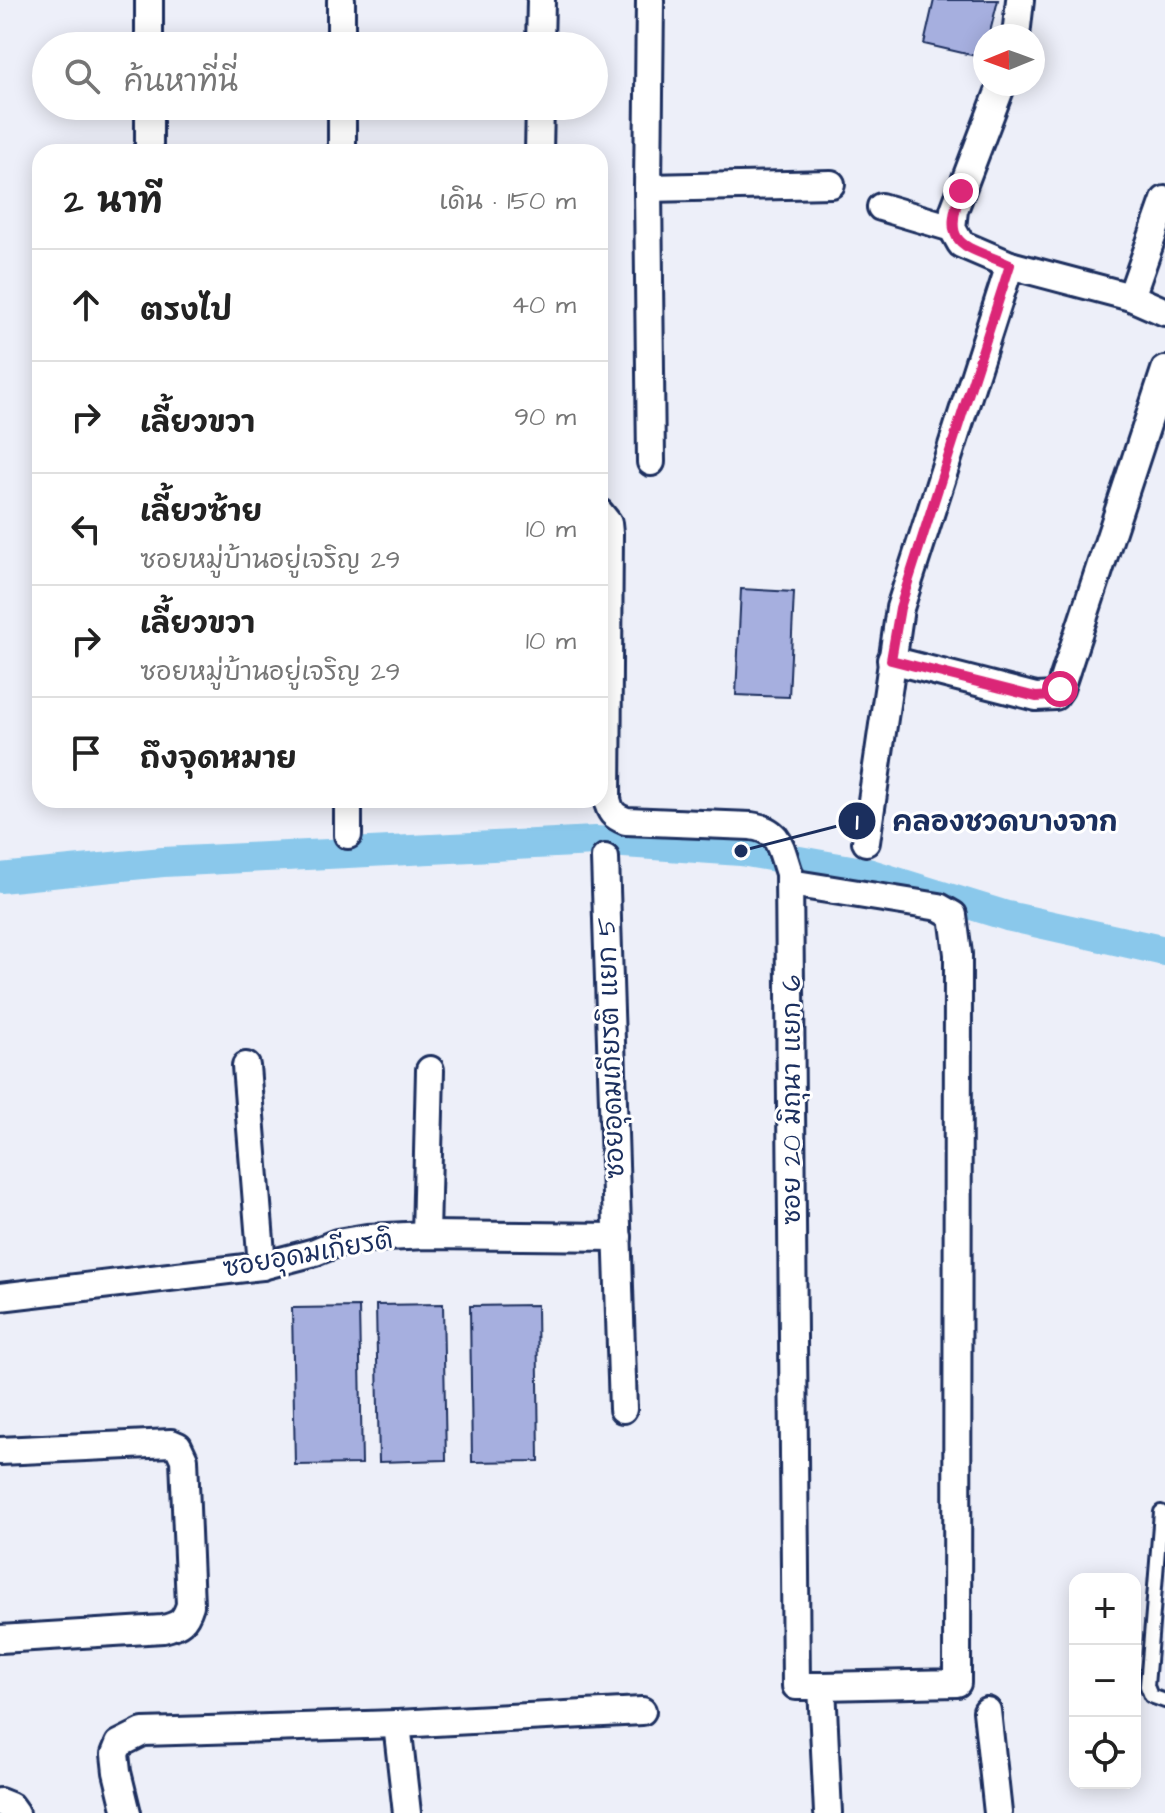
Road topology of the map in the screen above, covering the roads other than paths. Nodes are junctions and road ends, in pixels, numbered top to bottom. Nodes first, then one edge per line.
1 (149, 0) edge
2 (341, 0) edge
3 (541, 0) edge
4 (650, 0) edge
5 (1020, 0) edge
6 (1017, 24) edge
7 (149, 32) edge
8 (341, 32) edge
9 (540, 32) edge
10 (997, 96) edge
11 (149, 120) edge
12 (342, 120) edge
13 (540, 120) edge
14 (149, 144) edge
15 (342, 144) edge
16 (539, 144) edge
17 (831, 184) dead end
18 (648, 188) junction
19 (1165, 200) edge
20 (881, 207) dead end
21 (952, 228) junction
22 (1010, 265) junction
23 (1131, 297) junction
24 (1165, 312) edge
25 (1165, 370) edge
26 (651, 462) dead end
27 (608, 523) edge
28 (891, 660) junction
29 (608, 666) edge
30 (608, 805) edge
31 (348, 808) edge
32 (348, 835) dead end
33 (866, 842) dead end
34 (605, 858) dead end
35 (790, 878) junction
36 (246, 1066) dead end
37 (430, 1070) dead end
38 (426, 1235) junction
39 (618, 1237) junction
40 (262, 1266) junction
41 (0, 1297) edge
42 (623, 1409) dead end
43 (0, 1451) edge
44 (1161, 1512) dead end
45 (0, 1639) edge
46 (822, 1686) junction
47 (1165, 1701) edge
48 (642, 1711) dead end
49 (987, 1711) dead end
50 (397, 1724) junction
51 (0, 1802) edge
52 (15, 1813) edge
53 (127, 1813) edge
54 (407, 1813) edge
55 (828, 1813) edge
56 (998, 1813) edge

1 - 7 street
2 - 8 street
3 - 9 street
4 - 18 street
5 - 6 street
10 - 21 street
11 - 14 street
12 - 15 street
13 - 16 street
17 - 18 street
18 - 26 street
19 - 23 street
20 - 21 street
21 - 22 street
22 - 23 street
22 - 28 street
23 - 24 street
25 - 28 street
27 - 29 street, ซอย 20 มิถุนา แยก 6
28 - 33 street
30 - 35 street, ซอย 20 มิถุนา แยก 6
31 - 32 street
34 - 39 street, ซอยอุดมเกียรติ แยก 5
35 - 46 street, ซอย 20 มิถุนา แยก 6
35 - 46 street
36 - 40 street
37 - 38 street
38 - 39 street, ซอยอุดมเกียรติ
38 - 40 street, ซอยอุดมเกียรติ
39 - 42 street, ซอยอุดมเกียรติ แยก 5
40 - 41 street, ซอยอุดมเกียรติ
43 - 45 street
44 - 47 lane
46 - 55 street
48 - 50 street
49 - 56 street
50 - 53 street
50 - 54 street
51 - 52 street

